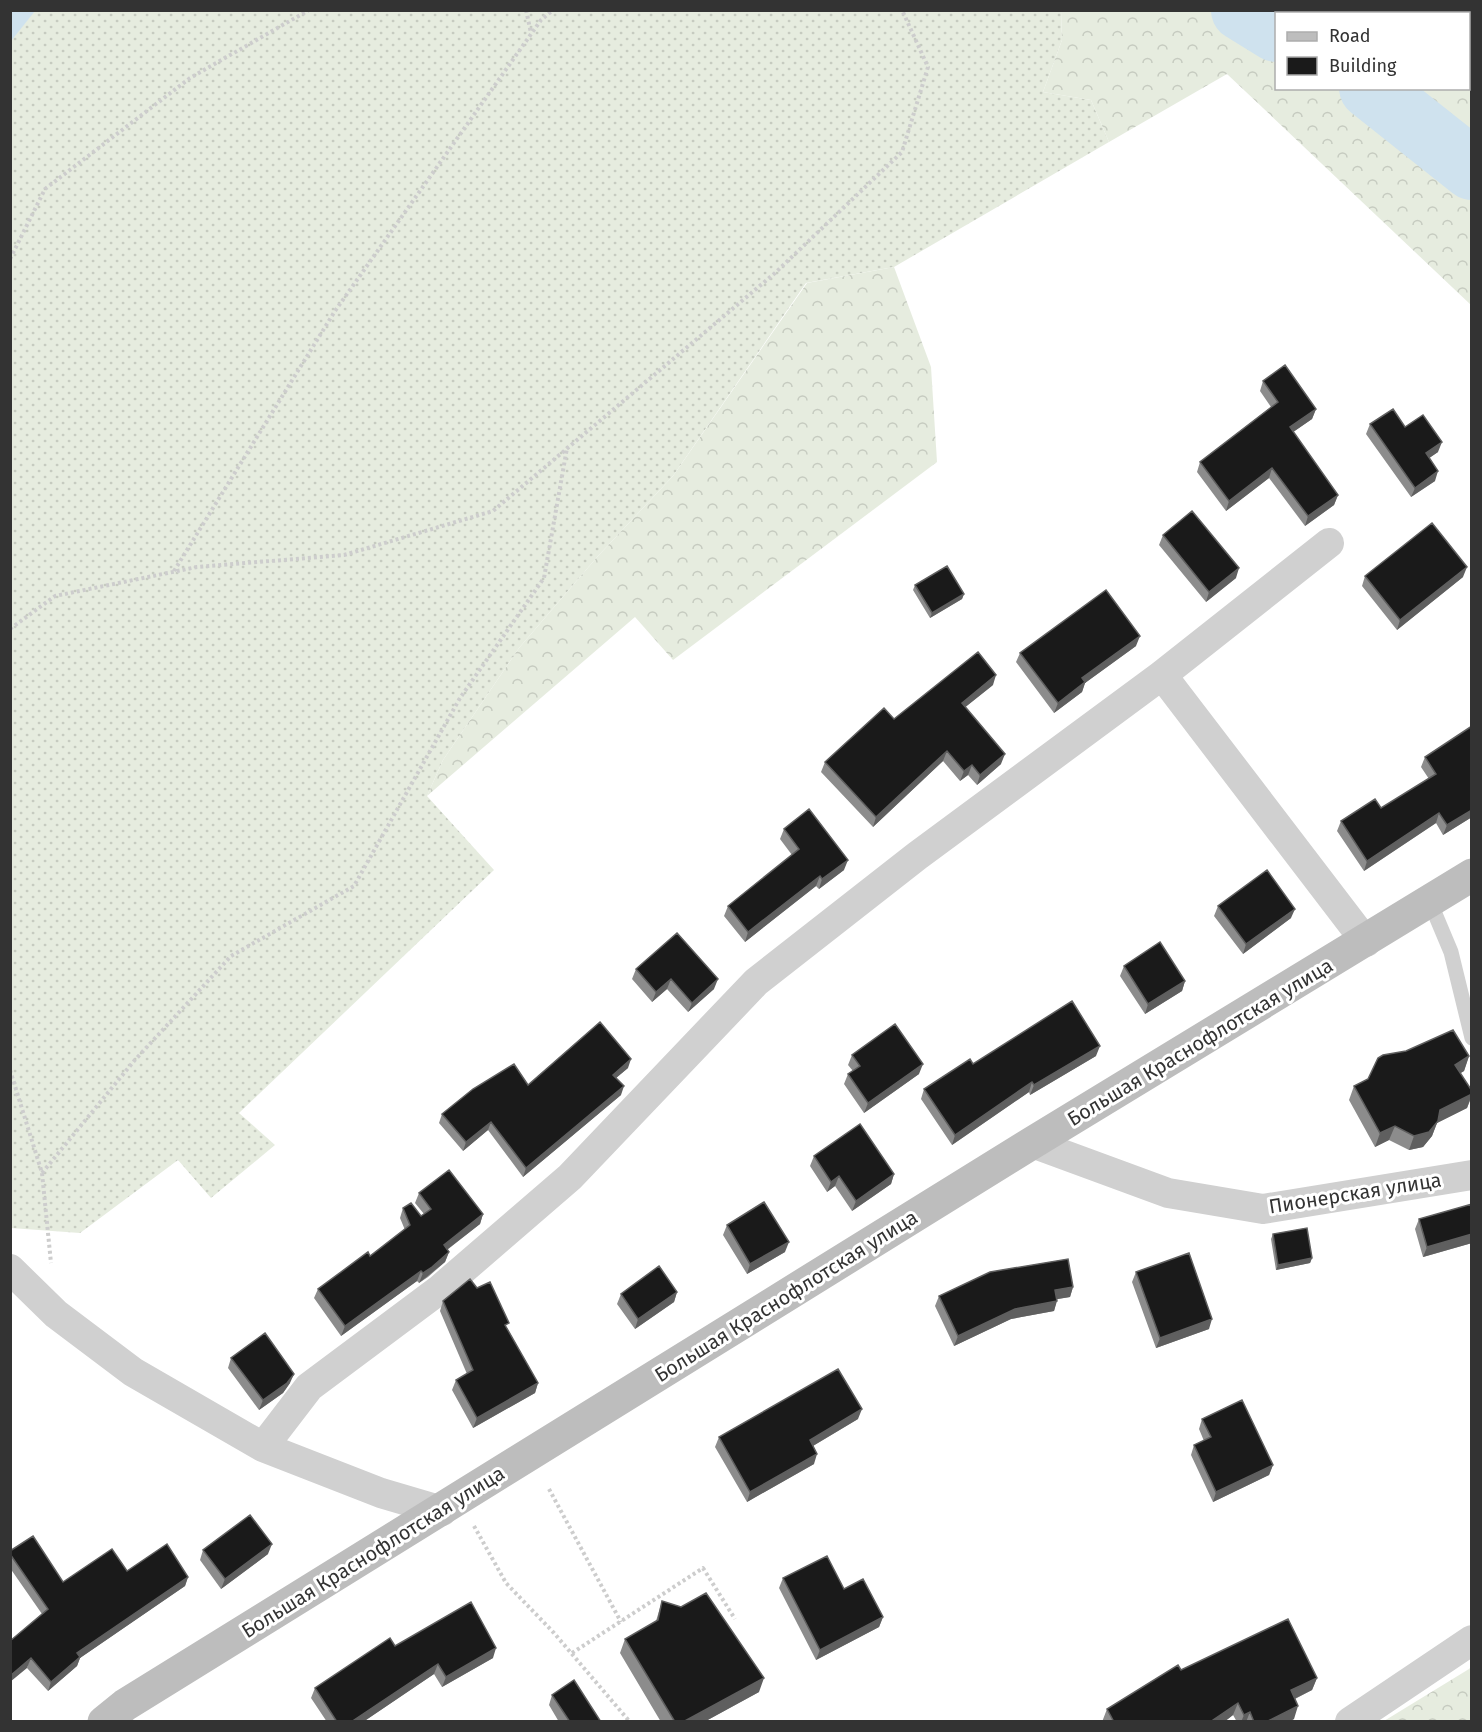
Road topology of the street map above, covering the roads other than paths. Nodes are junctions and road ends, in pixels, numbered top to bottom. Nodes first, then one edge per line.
1 (1329, 543) dead end
2 (1162, 675) junction
3 (1472, 875) edge
4 (1430, 902) junction
5 (1366, 942) junction
6 (1472, 1038) edge
7 (1032, 1143) junction
8 (1472, 1175) edge
9 (10, 1269) edge
10 (263, 1447) junction
11 (450, 1505) junction
12 (1472, 1640) edge
13 (104, 1722) edge
14 (1350, 1722) edge

1 - 2 street
2 - 5 street
2 - 10 street
3 - 4 main road, Большая Краснофлотская улица
4 - 5 main road, Большая Краснофлотская улица
4 - 6 lane
5 - 7 main road, Большая Краснофлотская улица
7 - 8 street, Пионерская улица
7 - 11 main road, Большая Краснофлотская улица
9 - 10 street
10 - 11 street
11 - 13 main road, Большая Краснофлотская улица
12 - 14 street

